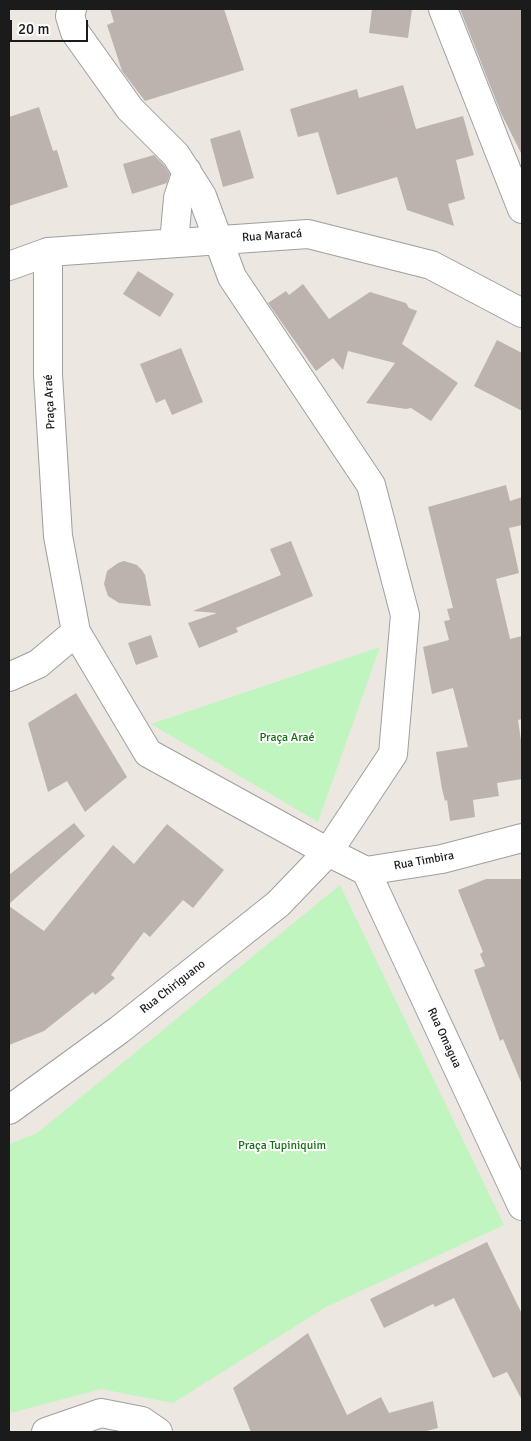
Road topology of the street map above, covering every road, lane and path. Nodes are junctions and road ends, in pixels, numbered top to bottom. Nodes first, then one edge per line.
1 (72, 9) edge
2 (443, 9) edge
3 (187, 171) junction
4 (522, 209) edge
5 (219, 240) junction
6 (174, 243) junction
7 (48, 252) junction
8 (9, 266) edge
9 (522, 313) edge
10 (76, 632) junction
11 (9, 677) edge
12 (522, 838) edge
13 (328, 852) junction
14 (366, 871) junction
15 (9, 1110) edge
16 (522, 1206) edge
17 (46, 1432) edge
18 (158, 1432) edge

1 - 3 street
2 - 4 street
3 - 5 street
3 - 6 street
5 - 6 street, Rua Maracá
5 - 9 street, Rua Maracá
5 - 13 street
6 - 7 street, Rua Maracá
7 - 8 street, Rua Maracá
7 - 10 street, Praça Araé
10 - 11 street
10 - 13 street, Praça Araé
12 - 14 street, Rua Timbira
13 - 14 street
13 - 15 street, Rua Chiriguano
14 - 16 street, Rua Omagua
17 - 18 street

